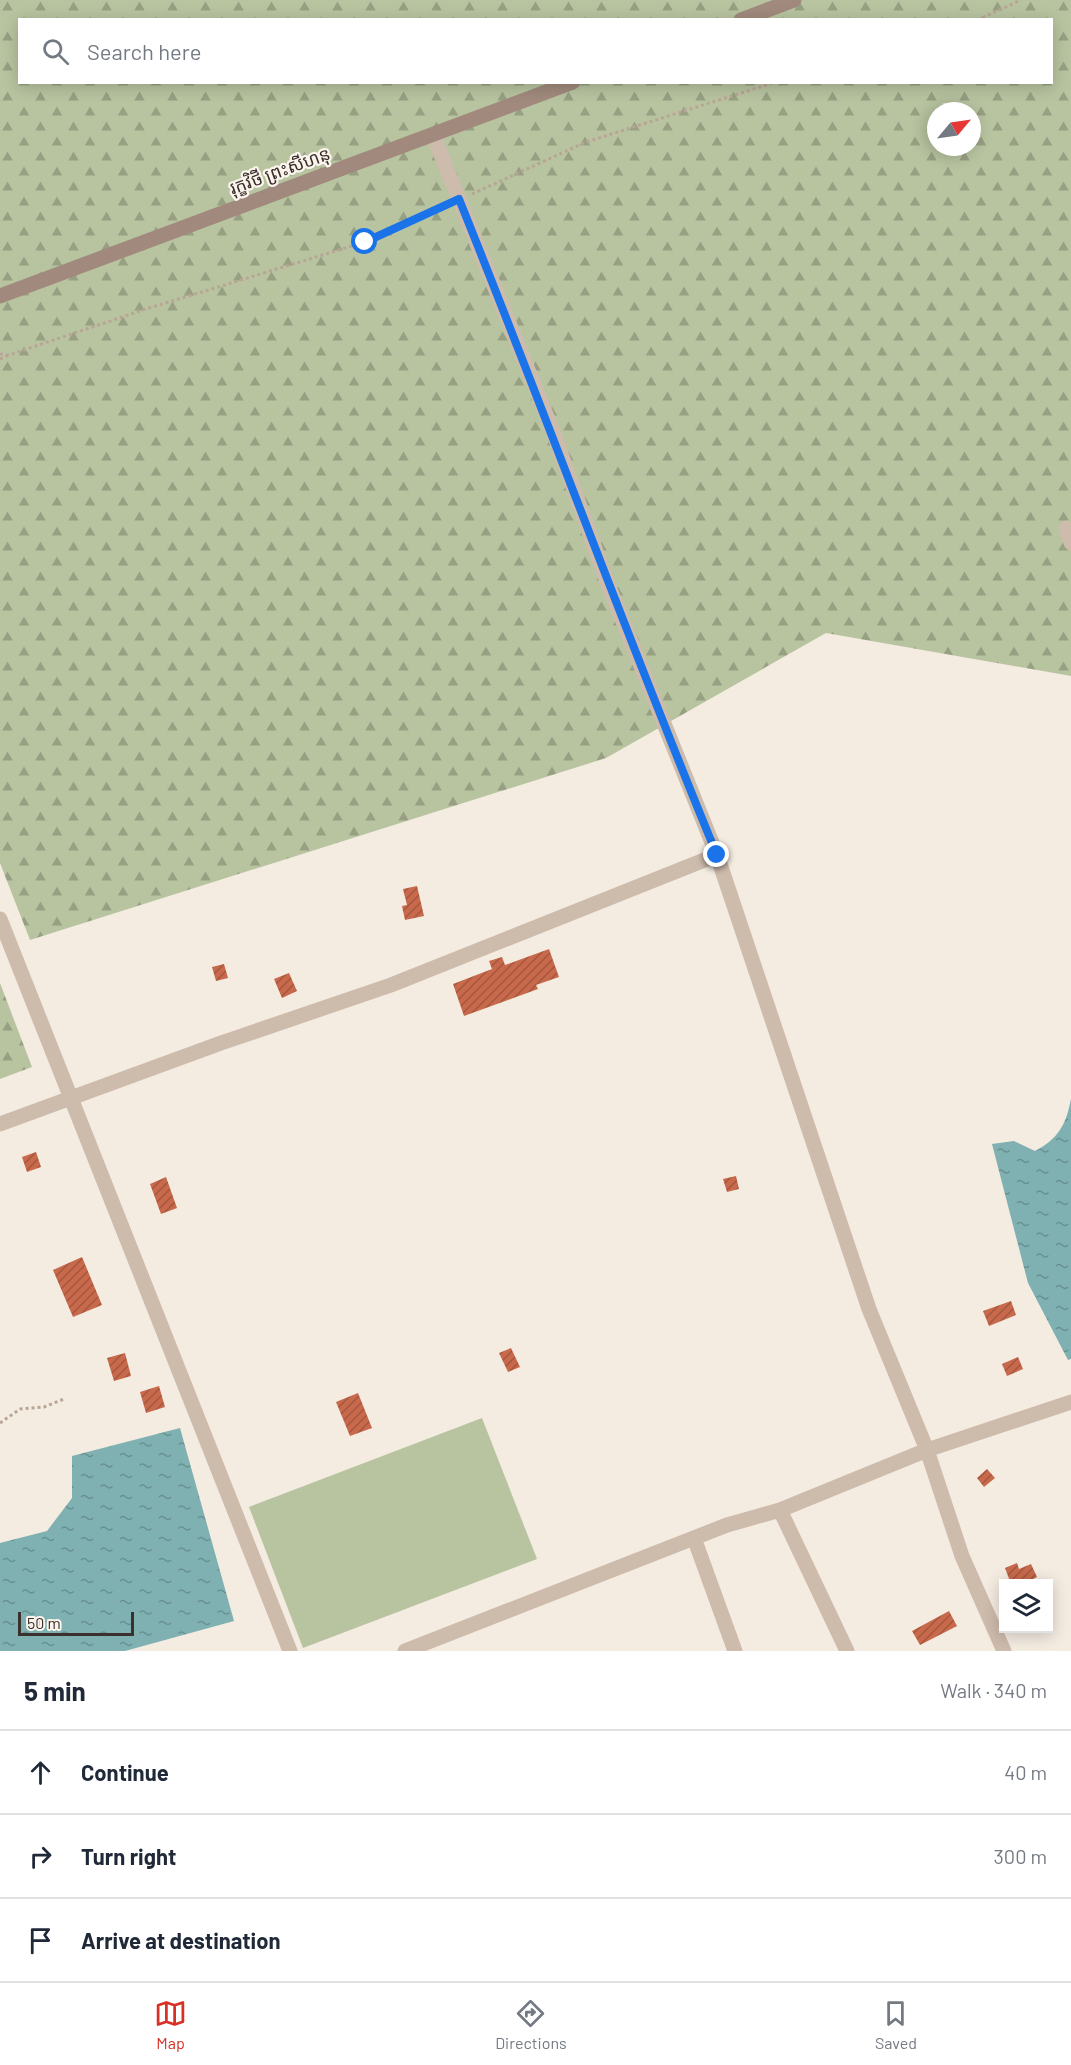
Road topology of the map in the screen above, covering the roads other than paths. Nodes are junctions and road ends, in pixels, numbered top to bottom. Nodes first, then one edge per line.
1 (794, 0) edge
2 (746, 18) edge
3 (568, 84) edge
4 (433, 135) junction
5 (0, 296) edge
6 (1066, 528) dead end
7 (1071, 543) edge
8 (717, 855) junction
9 (0, 919) edge
10 (70, 1097) junction
11 (0, 1124) edge
12 (1071, 1402) edge
13 (927, 1450) junction
14 (780, 1510) junction
15 (694, 1538) junction
16 (290, 1651) edge
17 (405, 1651) edge
18 (735, 1651) edge
19 (847, 1651) edge
20 (1004, 1651) edge

1 - 2 street
3 - 4 street, រុក្ខវិថី ព្រះសីហនុ
4 - 5 street, រុក្ខវិថី ព្រះសីហនុ
4 - 8 street
6 - 7 street
8 - 10 street
8 - 13 street
9 - 10 street
10 - 11 street
10 - 16 street
12 - 13 street
13 - 14 street
13 - 20 street
14 - 15 street
14 - 19 street
15 - 17 street
15 - 18 street

